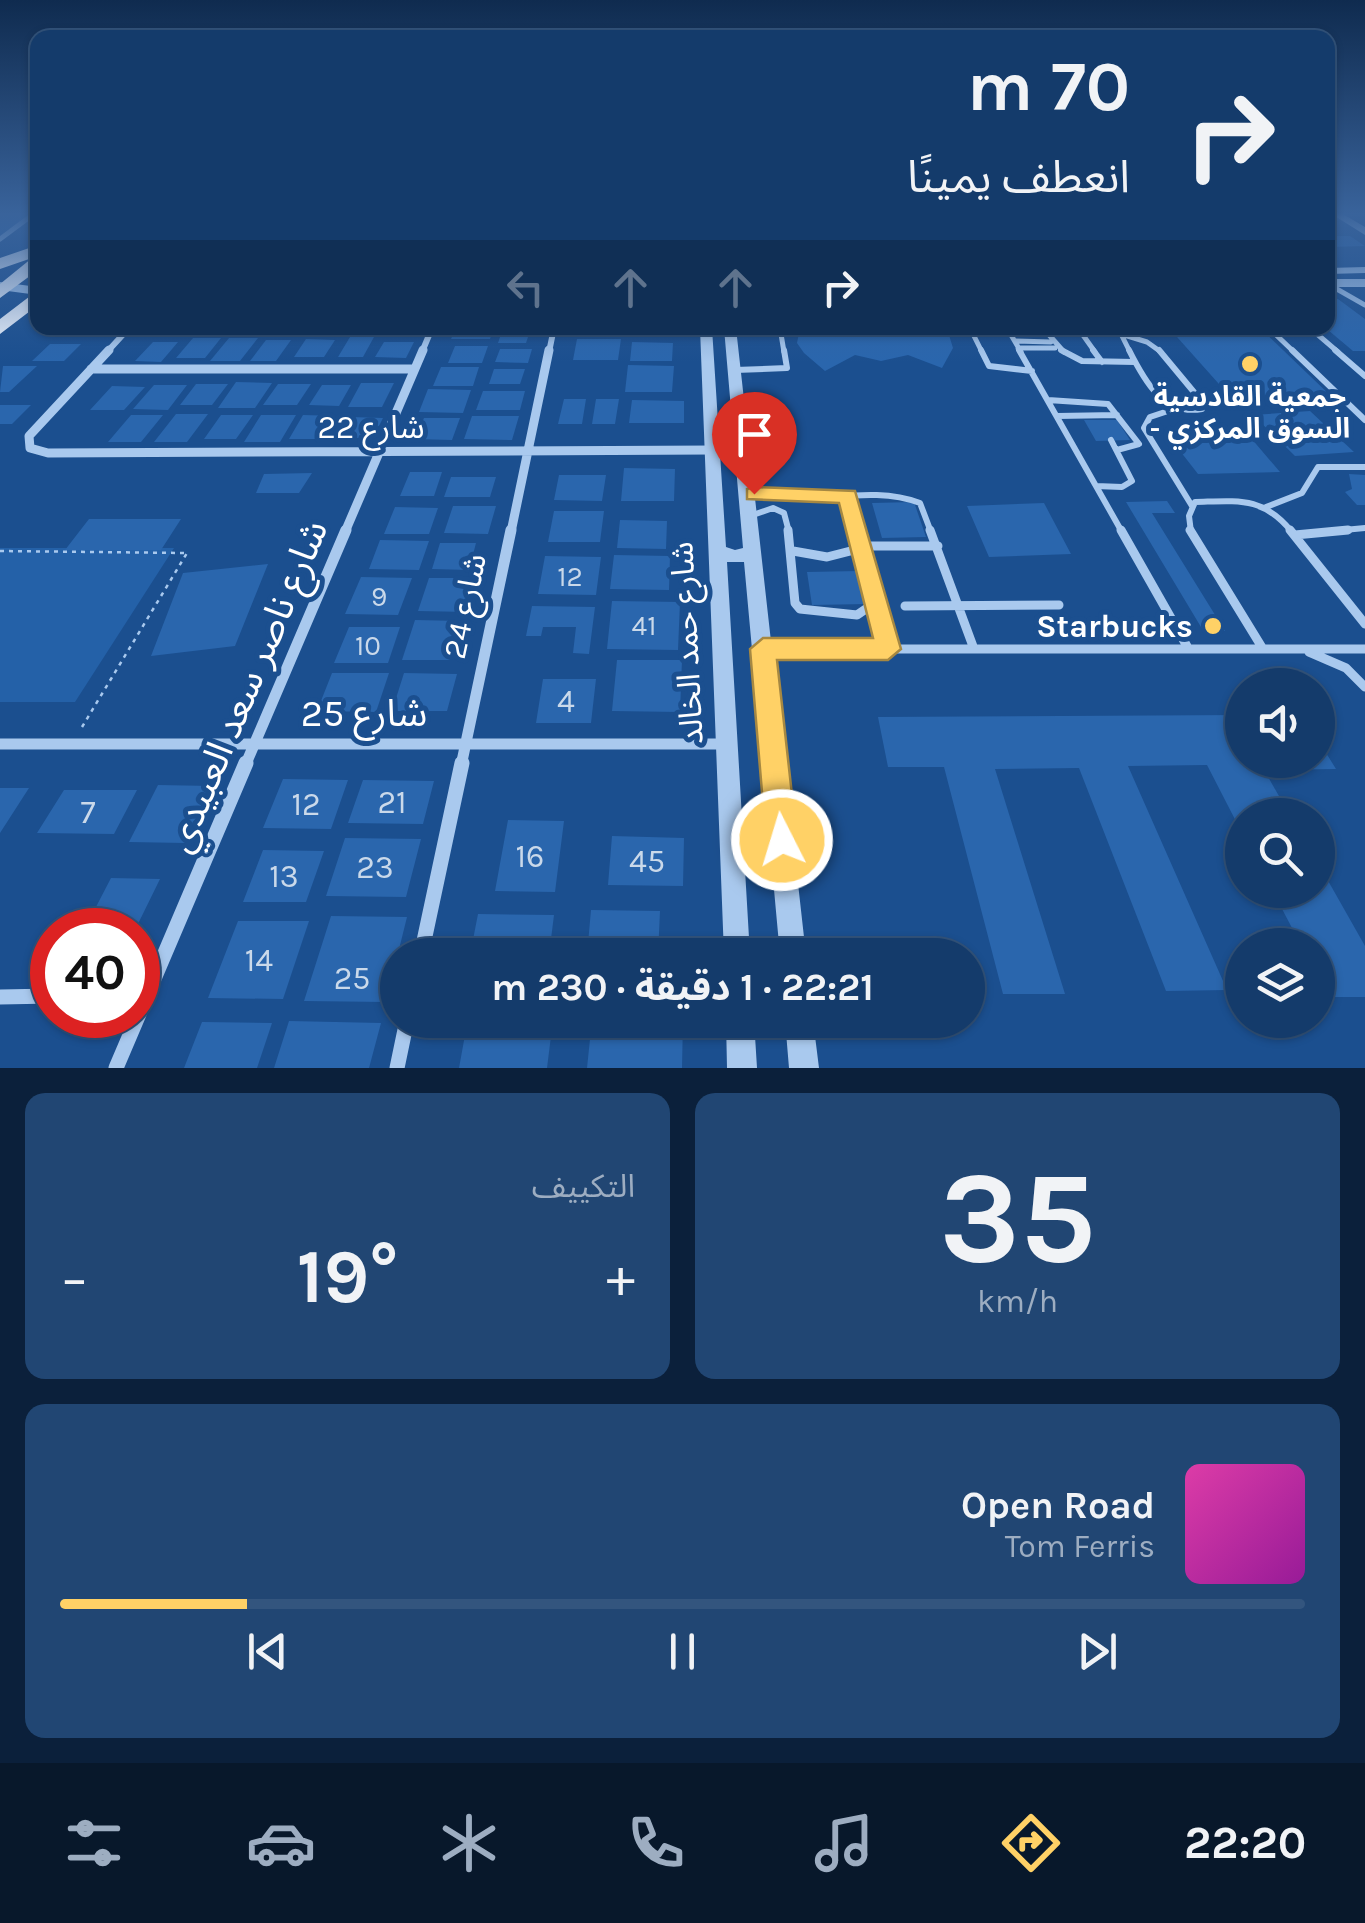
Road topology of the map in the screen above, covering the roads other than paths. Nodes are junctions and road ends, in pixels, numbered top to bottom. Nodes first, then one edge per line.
1 (1365, 270) edge
2 (1335, 271) edge
3 (24, 283) edge
4 (1365, 283) edge
5 (1335, 284) edge
6 (1335, 288) edge
7 (1365, 296) edge
8 (1356, 298) junction
9 (1365, 305) edge
10 (0, 310) edge
11 (30, 318) edge
12 (0, 328) edge
13 (122, 335) edge
14 (429, 335) edge
15 (553, 335) edge
16 (706, 335) edge
17 (732, 335) edge
18 (781, 335) edge
19 (974, 335) edge
20 (1011, 335) edge
21 (1047, 335) edge
22 (1083, 335) edge
23 (1120, 335) edge
24 (1136, 335) edge
25 (1276, 335) edge
26 (1318, 335) edge
27 (0, 337) edge
28 (1016, 344) junction
29 (1053, 345) junction
30 (1102, 362) junction
31 (1136, 362) junction
32 (91, 368) junction
33 (414, 370) junction
34 (735, 370) junction
35 (1032, 372) junction
36 (1365, 376) edge
37 (1048, 400) junction
38 (1174, 409) junction
39 (1117, 415) junction
40 (1057, 416) junction
41 (1365, 420) edge
42 (1111, 440) dead end
43 (712, 450) junction
44 (1117, 450) junction
45 (529, 451) junction
46 (378, 452) junction
47 (1365, 466) edge
48 (1096, 486) junction
49 (747, 490) junction
50 (848, 496) junction
51 (1192, 506) junction
52 (1266, 506) junction
53 (750, 516) junction
54 (1365, 528) edge
55 (1294, 536) junction
56 (938, 546) junction
57 (861, 548) junction
58 (718, 550) junction
59 (753, 551) junction
60 (793, 552) junction
61 (756, 582) junction
62 (720, 583) junction
63 (876, 602) junction
64 (1058, 604) dead end
65 (905, 606) dead end
66 (960, 606) junction
67 (1365, 624) edge
68 (1188, 648) junction
69 (1365, 648) edge
70 (763, 649) junction
71 (888, 649) junction
72 (974, 649) junction
73 (1263, 650) junction
74 (1300, 650) junction
75 (1365, 687) edge
76 (257, 743) junction
77 (0, 744) edge
78 (466, 744) junction
79 (728, 744) junction
80 (425, 938) edge
81 (736, 938) edge
82 (791, 938) edge
83 (160, 956) edge
84 (30, 996) edge
85 (0, 997) edge
86 (127, 1038) edge
87 (404, 1038) edge
88 (741, 1038) edge
89 (801, 1038) edge
90 (116, 1068) edge
91 (397, 1068) edge
92 (742, 1068) edge
93 (804, 1068) edge

1 - 2 street
3 - 10 main road
3 - 12 main road
4 - 5 street
6 - 8 lane
7 - 8 lane
8 - 9 lane
11 - 27 main road
13 - 32 street
14 - 33 street, شارع ناصر سعد العبيدي
15 - 45 street, شارع 24
16 - 43 street, شارع حمد الخالد
17 - 34 street
18 - 34 lane
19 - 35 lane
20 - 28 lane
21 - 29 lane
22 - 30 lane
23 - 31 lane
24 - 38 lane
25 - 41 lane
26 - 36 lane
28 - 29 lane
28 - 35 lane
29 - 30 lane
30 - 31 lane
31 - 38 lane
32 - 33 street
32 - 46 street, شارع 22
33 - 46 street, شارع ناصر سعد العبيدي
34 - 49 street
35 - 37 lane
37 - 39 lane
37 - 40 lane
38 - 51 lane
39 - 40 lane
39 - 44 lane
40 - 48 lane
42 - 44 lane
43 - 45 street, شارع 22
43 - 58 street, شارع حمد الخالد
44 - 48 lane
45 - 46 street, شارع 22
45 - 78 street, شارع 24
46 - 76 street, شارع ناصر سعد العبيدي
47 - 52 lane
48 - 68 lane
49 - 50 lane
49 - 53 street
50 - 56 lane
50 - 57 lane
51 - 52 lane
51 - 73 lane
52 - 55 lane
53 - 59 street
53 - 60 lane
54 - 55 lane
55 - 67 lane
56 - 57 lane
56 - 66 lane
57 - 60 lane
57 - 63 lane
58 - 59 street
58 - 62 street, شارع حمد الخالد
59 - 61 street
60 - 63 lane
61 - 62 street
61 - 70 street
62 - 79 street, شارع حمد الخالد
63 - 71 lane
64 - 66 lane
65 - 66 lane
66 - 72 lane
68 - 72 lane
68 - 73 lane
69 - 74 lane
70 - 71 lane
70 - 82 street
71 - 72 lane
73 - 74 lane
74 - 75 lane
76 - 77 street, شارع 25
76 - 78 street, شارع 25
76 - 83 street, شارع ناصر سعد العبيدي
78 - 79 street, شارع 25
78 - 80 street, شارع 24
79 - 81 street, شارع حمد الخالد
84 - 85 street
86 - 90 street, شارع ناصر سعد العبيدي
87 - 91 street
88 - 92 street
89 - 93 street

